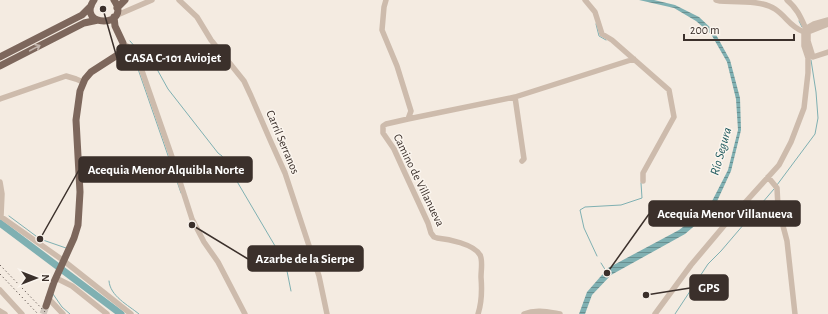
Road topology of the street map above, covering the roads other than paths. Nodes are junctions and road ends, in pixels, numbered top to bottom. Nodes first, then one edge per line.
1 (114, 0) edge
2 (125, 0) edge
3 (152, 0) edge
4 (179, 0) edge
5 (386, 0) edge
6 (585, 0) edge
7 (716, 0) edge
8 (787, 0) edge
9 (93, 2) edge
10 (118, 8) junction
11 (115, 17) junction
12 (828, 20) edge
13 (101, 21) junction
14 (828, 24) edge
15 (805, 31) junction
16 (118, 33) junction
17 (123, 44) junction
18 (828, 52) edge
19 (0, 57) edge
20 (634, 59) junction
21 (0, 66) edge
22 (83, 82) junction
23 (515, 97) junction
24 (0, 99) edge
25 (408, 119) junction
26 (522, 161) dead end
27 (768, 177) junction
28 (643, 181) dead end
29 (0, 182) edge
30 (1, 216) edge
31 (63, 262) junction
32 (57, 276) junction
33 (0, 290) edge
34 (48, 298) junction
35 (46, 306) tunnel mouth
36 (0, 311) edge
37 (5, 314) edge
38 (22, 314) edge
39 (63, 314) edge
40 (107, 314) edge
41 (131, 314) edge
42 (245, 314) edge
43 (327, 314) edge
44 (478, 314) edge
45 (524, 314) edge
46 (560, 314) edge
47 (655, 314) edge
48 (795, 314) edge

1 - 10 main road
2 - 10 main road
3 - 11 street
4 - 43 street, Carril Serranos
5 - 25 street, Camino de Villanueva
6 - 20 street
7 - 15 street
8 - 15 street
9 - 13 main road
9 - 19 main road
10 - 11 main road
11 - 13 main road
11 - 16 main road
12 - 15 street
13 - 16 main road
21 -> 13 main road
14 - 18 street
15 - 27 street
16 - 17 main road
17 - 22 main road
17 - 42 street
20 - 23 street
20 - 28 street
22 - 24 street
22 - 31 main road
23 - 25 street
23 - 26 street
25 - 44 street, Camino de Villanueva
27 - 47 street
27 - 48 street
29 - 30 street
30 - 31 street
31 - 32 main road
31 - 41 street
32 - 34 main road
32 - 40 street
33 - 38 street
34 - 35 main road
34 - 39 street
36 - 37 street
45 - 46 street

